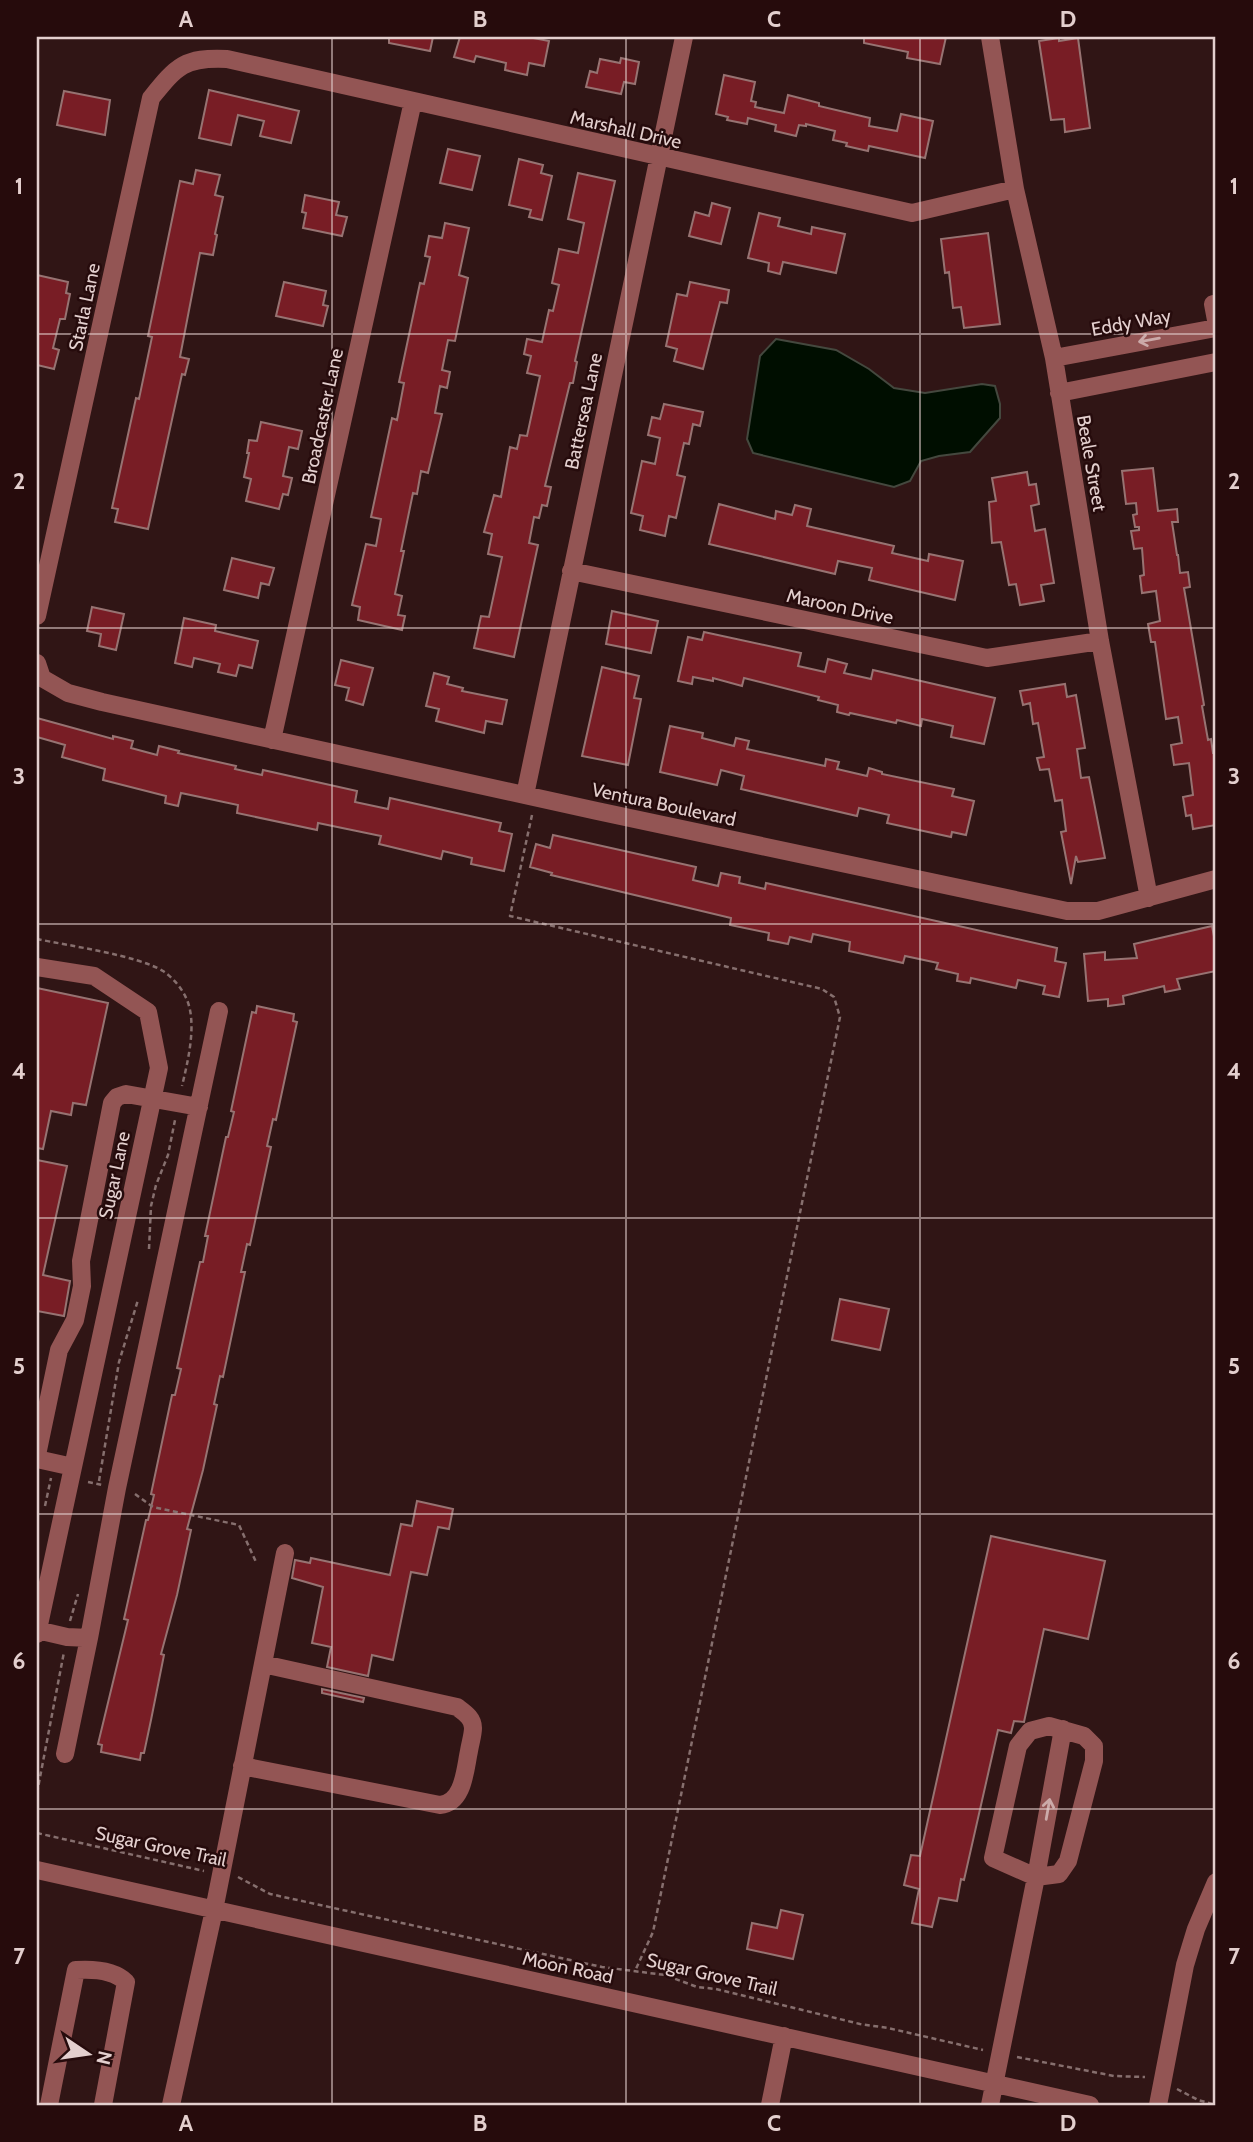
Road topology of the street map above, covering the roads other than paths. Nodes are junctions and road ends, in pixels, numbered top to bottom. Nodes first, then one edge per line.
1 (684, 37) edge
2 (990, 37) edge
3 (227, 59) joint
4 (413, 102) junction
5 (657, 158) junction
6 (1015, 189) junction
7 (1216, 328) edge
8 (1054, 358) junction
9 (1216, 362) edge
10 (1059, 393) junction
11 (571, 571) junction
12 (37, 616) edge
13 (1101, 641) junction
14 (37, 663) edge
15 (272, 740) junction
16 (530, 796) junction
17 (1216, 879) edge
18 (1149, 898) junction
19 (37, 967) edge
20 (219, 1011) dead end
21 (153, 1097) junction
22 (199, 1107) junction
23 (37, 1457) edge
24 (73, 1467) junction
25 (285, 1553) dead end
26 (37, 1632) edge
27 (89, 1638) junction
28 (263, 1664) junction
29 (1063, 1729) junction
30 (65, 1754) dead end
31 (242, 1766) junction
32 (37, 1870) edge
33 (1036, 1877) junction
34 (1216, 1882) edge
35 (214, 1910) junction
36 (784, 2036) junction
37 (995, 2082) junction
38 (49, 2105) edge
39 (103, 2105) edge
40 (171, 2105) edge
41 (770, 2105) edge
42 (990, 2105) edge
43 (1090, 2105) edge
44 (1157, 2105) edge

1 - 5 street, Battersea Lane
2 - 6 street, Beale Street
3 - 4 street, Marshall Drive
3 - 12 street, Starla Lane
4 - 5 street, Marshall Drive
4 - 15 street, Broadcaster Lane
5 - 6 street, Marshall Drive
5 - 11 street, Battersea Lane
6 - 8 street, Beale Street
7 -> 8 street, Eddy Way
8 - 10 street, Beale Street
9 - 10 street
10 - 13 street, Beale Street
11 - 13 street, Maroon Drive
11 - 16 street, Battersea Lane
13 - 18 street, Beale Street
14 - 15 street, Ventura Boulevard
15 - 16 street, Ventura Boulevard
16 - 18 street, Ventura Boulevard
17 - 18 street, Ventura Boulevard
19 - 21 street, Sugar Lane
20 - 22 street
21 - 22 street
21 - 23 street
21 - 24 street, Sugar Lane
22 - 27 street
23 - 24 street
24 - 26 street, Sugar Lane
25 - 28 street
26 - 27 street
27 - 30 street
28 - 31 street
28 - 31 street
33 -> 29 street
29 - 33 street
29 - 33 street
31 - 35 street
32 - 35 street, Moon Road
33 - 37 street
34 - 44 street
35 - 36 street, Moon Road
35 - 40 street
36 - 37 street, Moon Road
36 - 41 street
37 - 42 street
37 - 43 street, Moon Road
38 - 39 street

